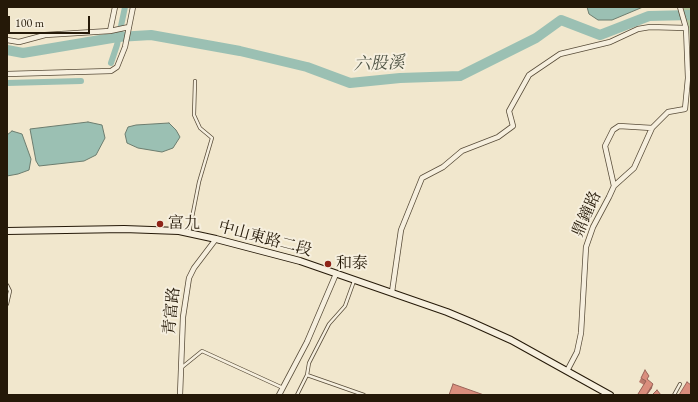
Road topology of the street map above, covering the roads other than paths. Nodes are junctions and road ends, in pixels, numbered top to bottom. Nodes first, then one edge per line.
1 (115, 7) edge
2 (132, 7) edge
3 (680, 7) edge
4 (129, 27) junction
5 (686, 28) junction
6 (110, 30) junction
7 (7, 40) edge
8 (7, 74) edge
9 (195, 81) dead end
10 (652, 128) junction
11 (614, 186) junction
12 (7, 231) edge
13 (189, 233) junction
14 (216, 239) junction
15 (336, 274) junction
16 (355, 280) junction
17 (7, 285) edge
18 (392, 292) junction
19 (7, 304) edge
20 (180, 368) junction
21 (567, 371) junction
22 (307, 375) junction
23 (680, 384) dead end
24 (283, 388) junction
25 (180, 395) edge
26 (279, 395) edge
27 (297, 395) edge
28 (364, 395) edge
29 (610, 395) edge
30 (674, 395) edge

1 - 6 street
2 - 4 street
3 - 5 street
4 - 6 street
4 - 8 street
5 - 10 street
5 - 18 street
6 - 7 street
9 - 13 lane
10 - 11 street
10 - 11 street, 鼎鐘路
11 - 21 street, 鼎鐘路
12 - 13 main road, 中山東路二段
13 - 14 main road, 中山東路二段
14 - 15 main road, 中山東路二段
14 - 20 street, 青富路
15 - 16 main road, 中山東路二段
15 - 24 street
16 - 18 main road, 中山東路二段
16 - 22 lane
17 - 19 lane
18 - 21 main road, 中山東路二段
20 - 24 lane
20 - 25 street, 青富路
21 - 29 main road, 中山東路二段
22 - 27 lane
22 - 28 lane
23 - 30 lane
24 - 26 street

